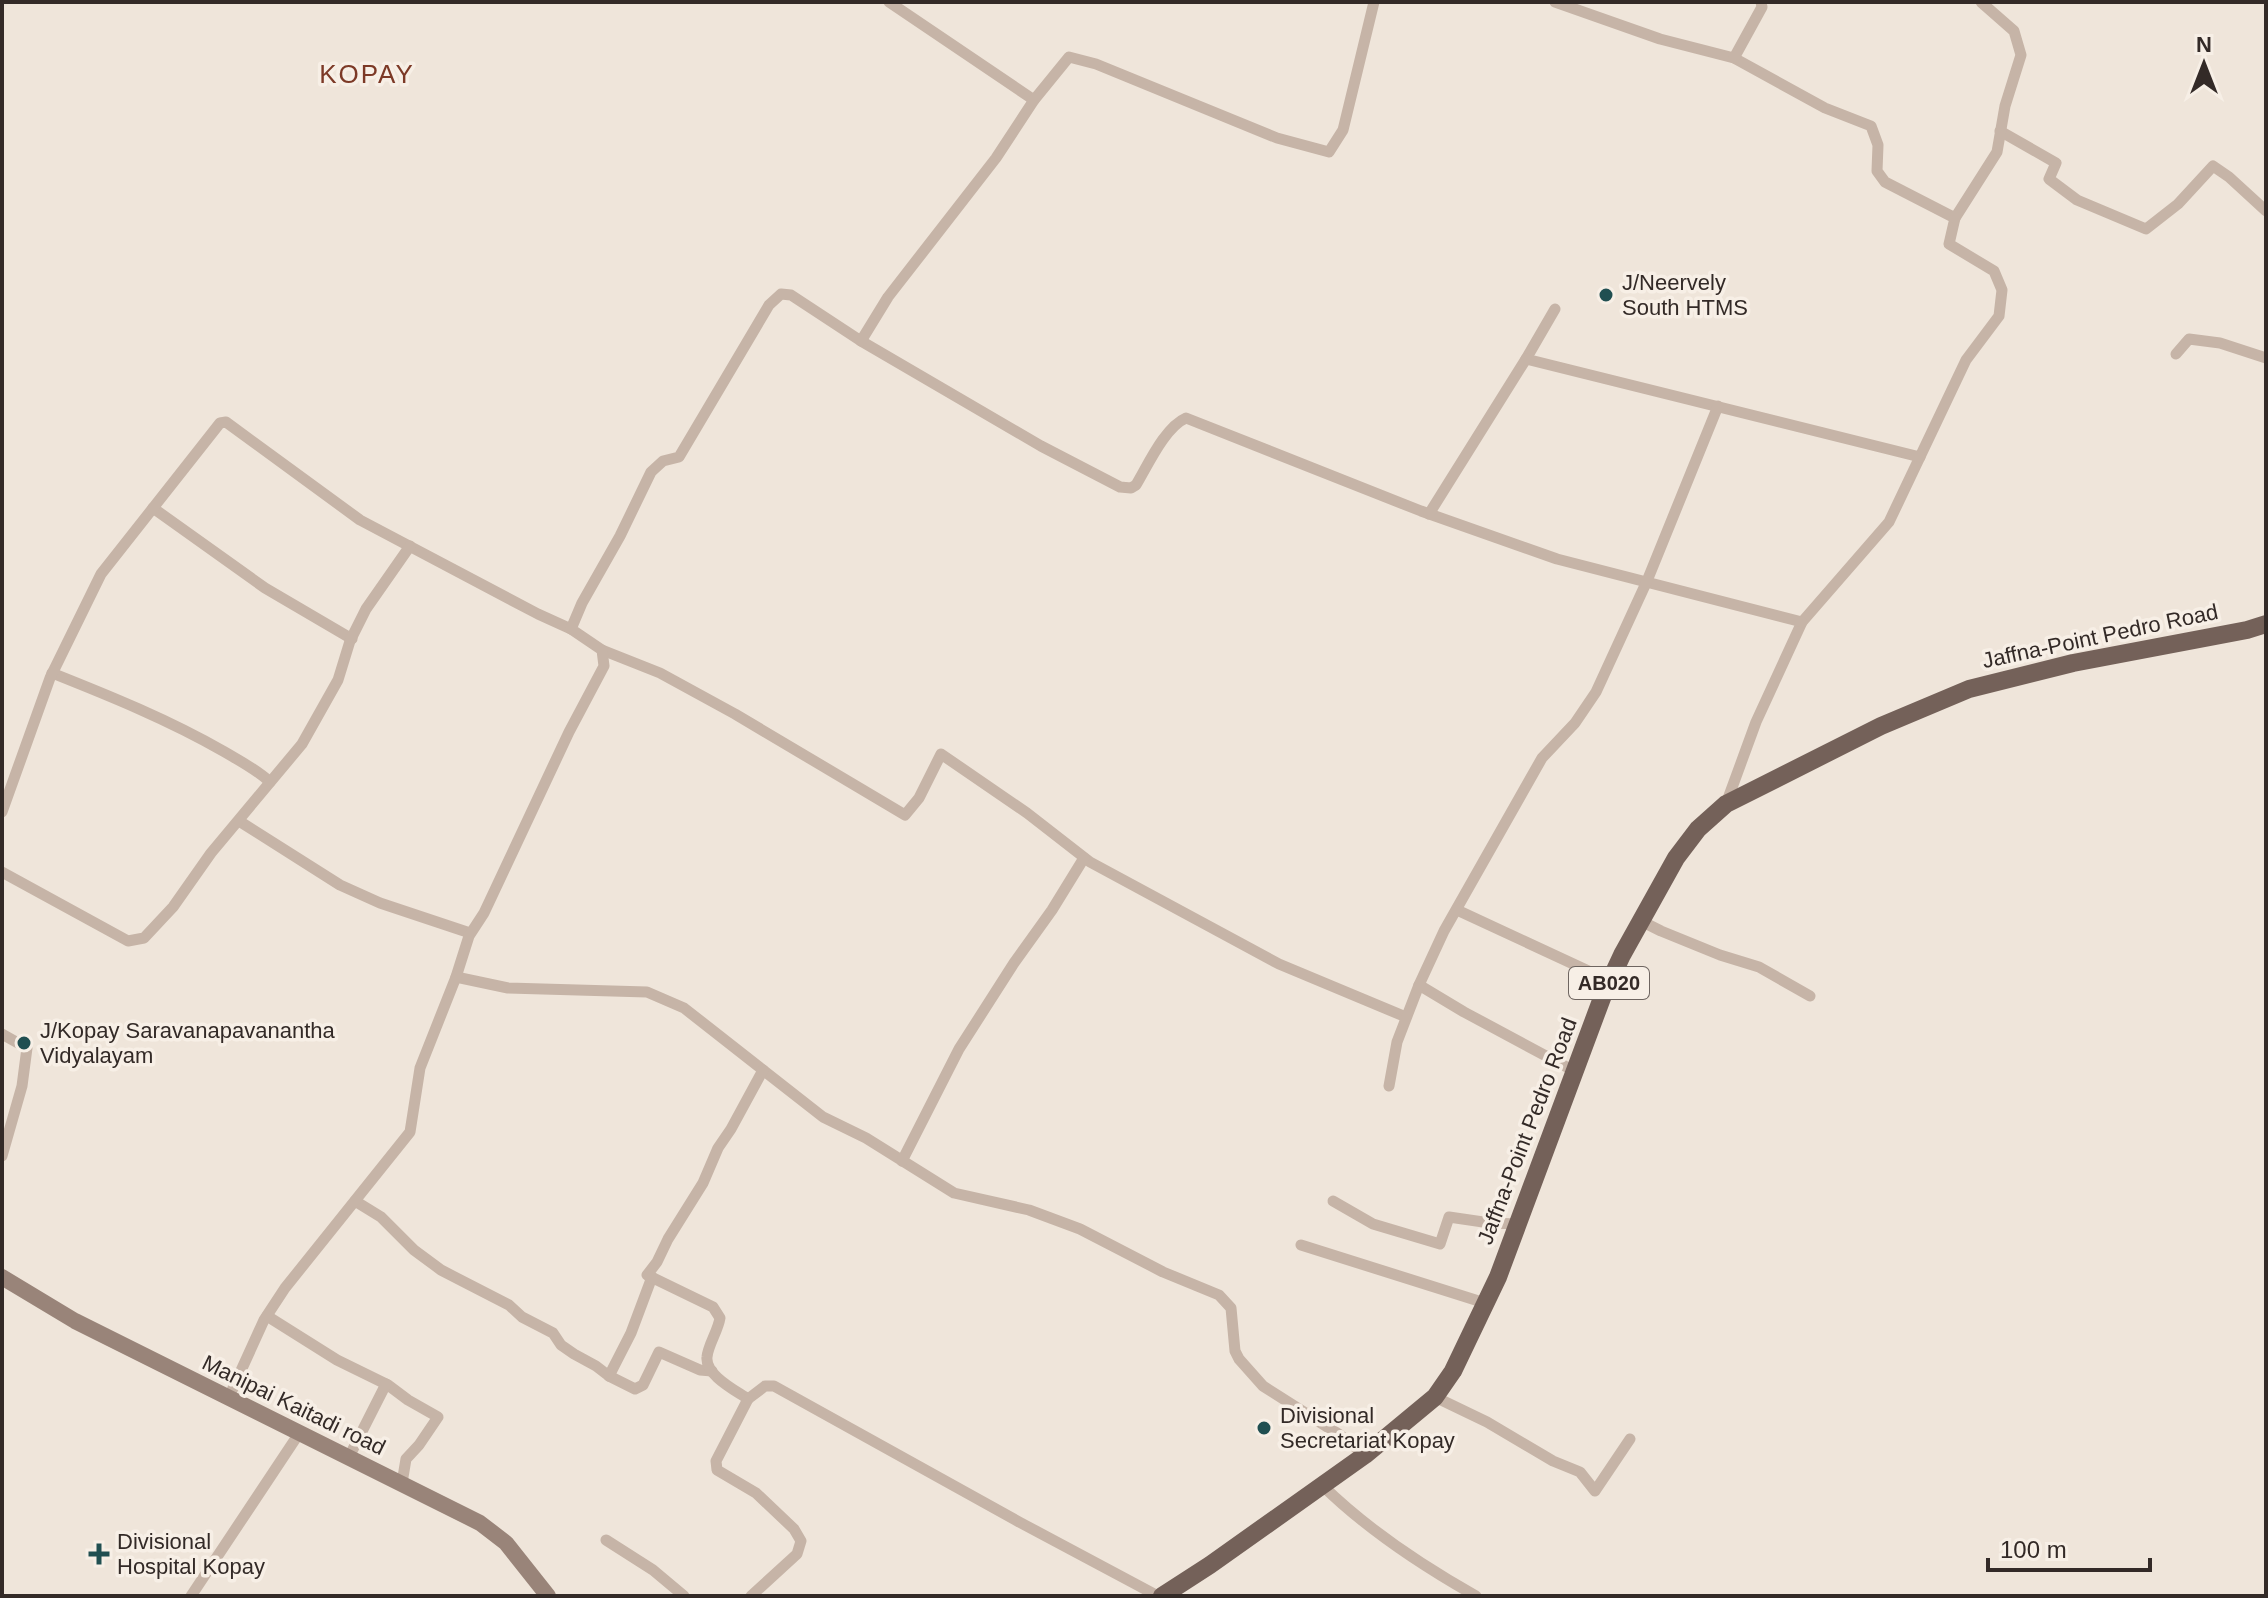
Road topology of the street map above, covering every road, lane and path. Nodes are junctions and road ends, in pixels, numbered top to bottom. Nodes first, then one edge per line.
1 (889, 2) edge
2 (1374, 2) edge
3 (1555, 2) edge
4 (1761, 2) edge
5 (1981, 2) edge
6 (1734, 58) junction
7 (1034, 100) junction
8 (2000, 131) junction
9 (2266, 211) edge
10 (1955, 218) junction
11 (1555, 309) dead end
12 (861, 341) junction
13 (2176, 354) dead end
14 (2266, 358) edge
15 (1526, 359) junction
16 (1718, 406) junction
17 (1920, 457) junction
18 (153, 508) junction
19 (1429, 514) junction
20 (410, 546) junction
21 (1647, 581) junction
22 (1802, 622) junction
23 (2266, 624) edge
24 (571, 629) junction
25 (352, 639) junction
26 (602, 650) junction
27 (52, 673) junction
28 (270, 782) junction
29 (1726, 804) junction
30 (2, 812) edge
31 (239, 821) junction
32 (1084, 858) junction
33 (2, 872) edge
34 (1457, 910) junction
35 (1641, 921) junction
36 (470, 933) junction
37 (456, 977) junction
38 (1610, 981) junction
39 (1419, 985) junction
40 (1810, 996) dead end
41 (1406, 1017) junction
42 (2, 1034) edge
43 (763, 1070) junction
44 (1576, 1072) junction
45 (1389, 1086) dead end
46 (2, 1156) edge
47 (902, 1161) junction
48 (355, 1201) junction
49 (1333, 1201) dead end
50 (1518, 1224) junction
51 (1301, 1245) dead end
52 (2, 1277) edge
53 (652, 1277) junction
54 (1485, 1303) junction
55 (267, 1316) junction
56 (712, 1371) junction
57 (609, 1376) junction
58 (386, 1384) junction
59 (229, 1397) junction
60 (1435, 1397) junction
61 (748, 1399) junction
62 (300, 1432) junction
63 (1630, 1439) dead end
64 (1365, 1455) junction
65 (349, 1457) junction
66 (402, 1483) junction
67 (1323, 1486) junction
68 (606, 1540) dead end
69 (191, 1596) edge
70 (548, 1596) edge
71 (684, 1596) edge
72 (751, 1596) edge
73 (1160, 1596) edge
74 (1476, 1596) edge

1 - 7 street
2 - 7 street
3 - 6 street
4 - 6 street
5 - 8 street
6 - 10 street
7 - 12 street
8 - 9 street
8 - 10 street
10 - 17 street
11 - 15 street
12 - 19 street
12 - 24 street
13 - 14 street
15 - 16 street
15 - 19 street
16 - 17 street
16 - 21 street
17 - 22 street
18 - 20 street
18 - 25 street
18 - 27 street
19 - 21 street
20 - 24 street
20 - 25 street
21 - 22 street
21 - 34 street
22 - 29 street
23 - 29 main road, Jaffna-Point Pedro Road / AB020
24 - 26 street
25 - 28 street
26 - 32 street
26 - 36 street
27 - 28 street
27 - 30 street
28 - 31 street
29 - 35 main road, Jaffna-Point Pedro Road / AB020
31 - 33 street
31 - 36 street
32 - 41 street
32 - 47 street
34 - 38 street
34 - 39 street
35 - 38 main road, Jaffna-Point Pedro Road / AB020
35 - 40 street
36 - 37 street
37 - 43 street
37 - 48 street
38 - 44 main road, Jaffna-Point Pedro Road / AB020
39 - 41 street
39 - 44 street
41 - 45 street
42 - 46 street
43 - 47 street
43 - 53 street
44 - 50 main road, Jaffna-Point Pedro Road / AB020
47 - 64 street
48 - 55 street
48 - 57 street
49 - 50 street
50 - 54 main road, Jaffna-Point Pedro Road / AB020
51 - 54 street
52 - 59 main road, Manipai Kaitadi road
53 - 56 street
53 - 57 street
54 - 60 main road, Jaffna-Point Pedro Road / AB020
55 - 58 street
55 - 59 street
56 - 57 street
56 - 61 street
58 - 65 street
58 - 66 street
59 - 62 main road, Manipai Kaitadi road
60 - 63 street
60 - 64 main road, Jaffna-Point Pedro Road / AB020
61 - 72 street
61 - 73 street
62 - 65 main road, Manipai Kaitadi road
62 - 69 street
64 - 67 main road, Jaffna-Point Pedro Road / AB020
65 - 66 main road, Manipai Kaitadi road
66 - 70 main road, Manipai Kaitadi road
67 - 73 main road, Jaffna-Point Pedro Road / AB020
67 - 74 street
68 - 71 street

